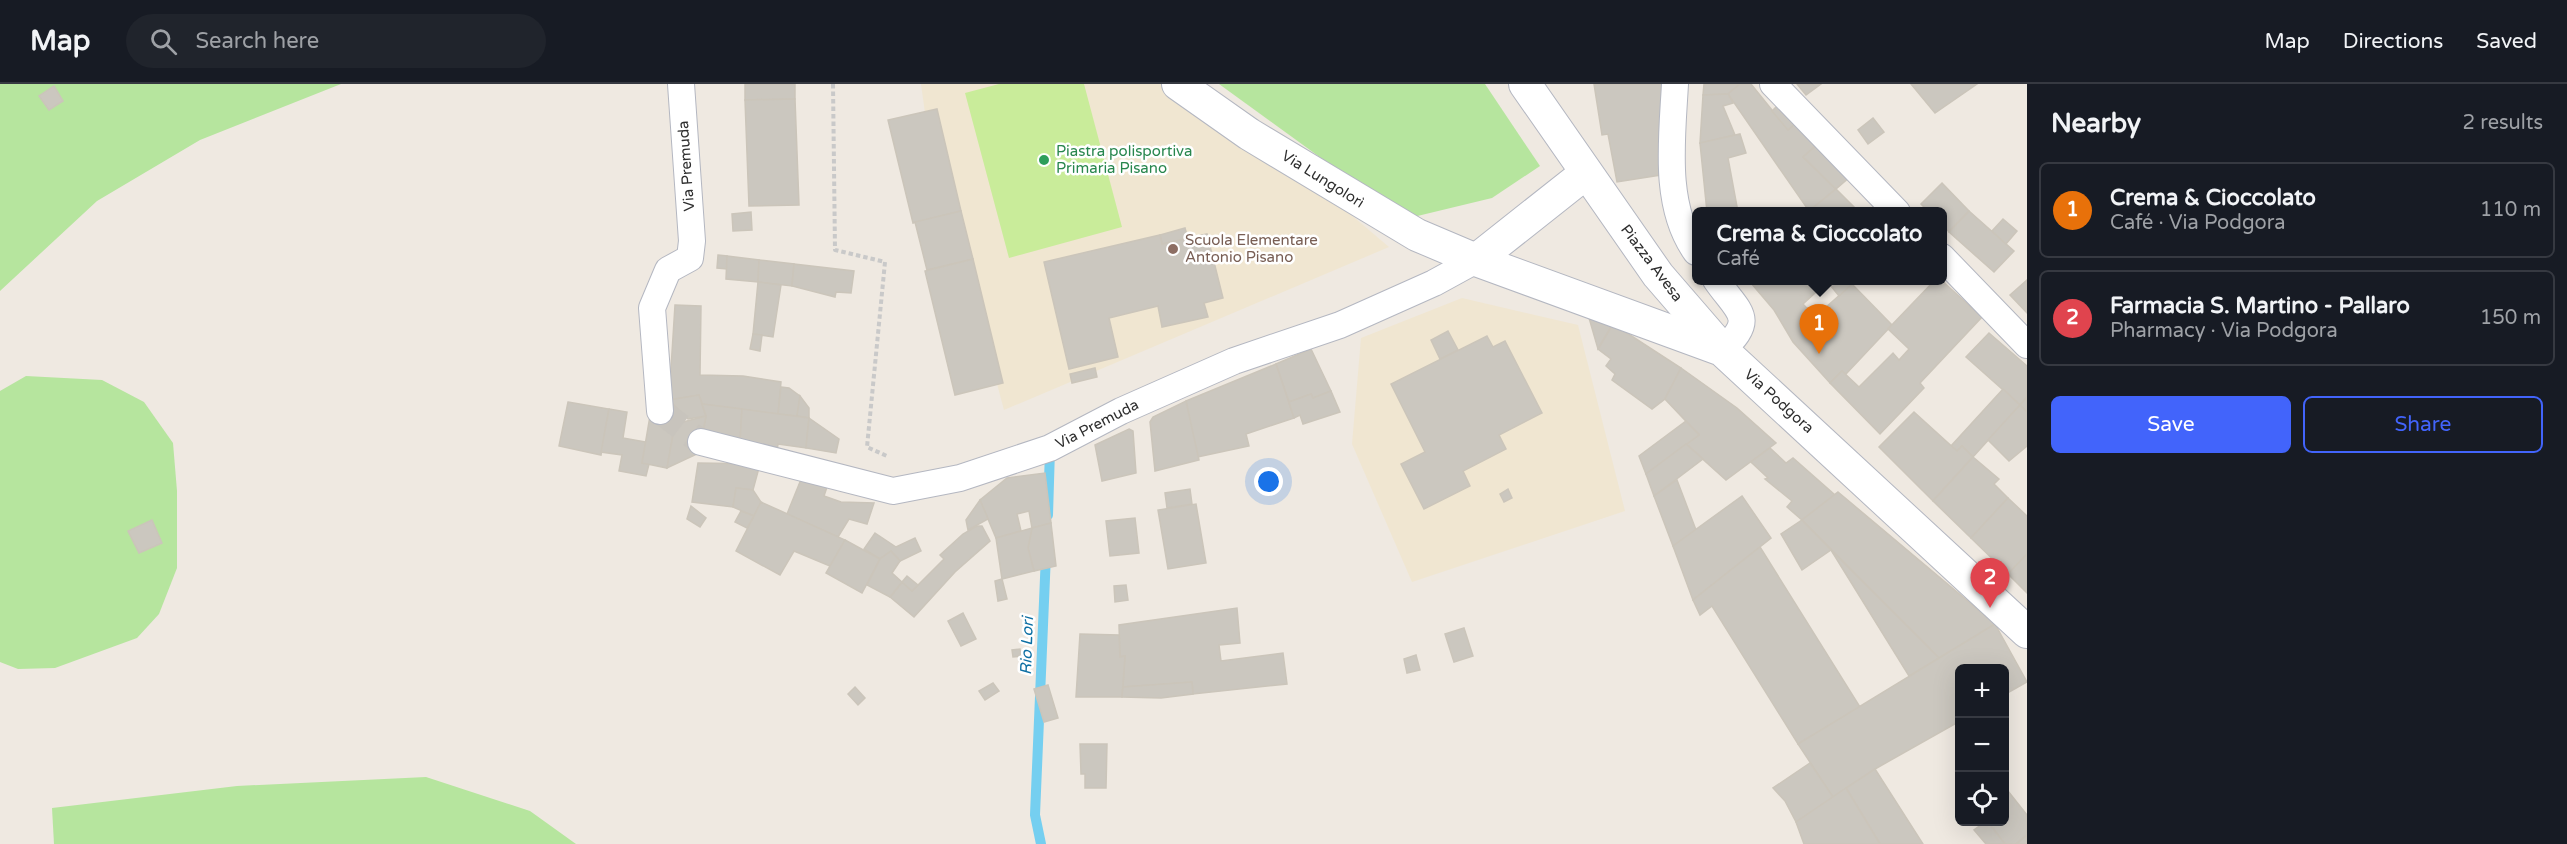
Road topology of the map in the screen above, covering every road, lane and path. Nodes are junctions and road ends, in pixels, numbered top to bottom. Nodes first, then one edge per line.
1 (681, 84) edge
2 (833, 84) edge
3 (1178, 84) edge
4 (1526, 84) edge
5 (1676, 84) edge
6 (1773, 84) edge
7 (1586, 173) junction
8 (1892, 207) edge
9 (1692, 246) edge
10 (1476, 260) junction
11 (1947, 262) edge
12 (1719, 285) edge
13 (2027, 345) edge
14 (1722, 350) junction
15 (660, 411) dead end
16 (701, 442) tunnel mouth
17 (897, 460) dead end
18 (2027, 632) edge

1 - 15 street, Via Premuda
2 - 17 path
3 - 10 street, Via Lungolorì
4 - 7 street, Piazza Avesa
5 - 9 street
6 - 8 street
7 - 10 street
7 - 14 street, Piazza Avesa
10 - 14 street, Via Podgora
10 - 16 street, Via Premuda
11 - 13 street
12 - 14 street
14 - 18 street, Via Podgora

